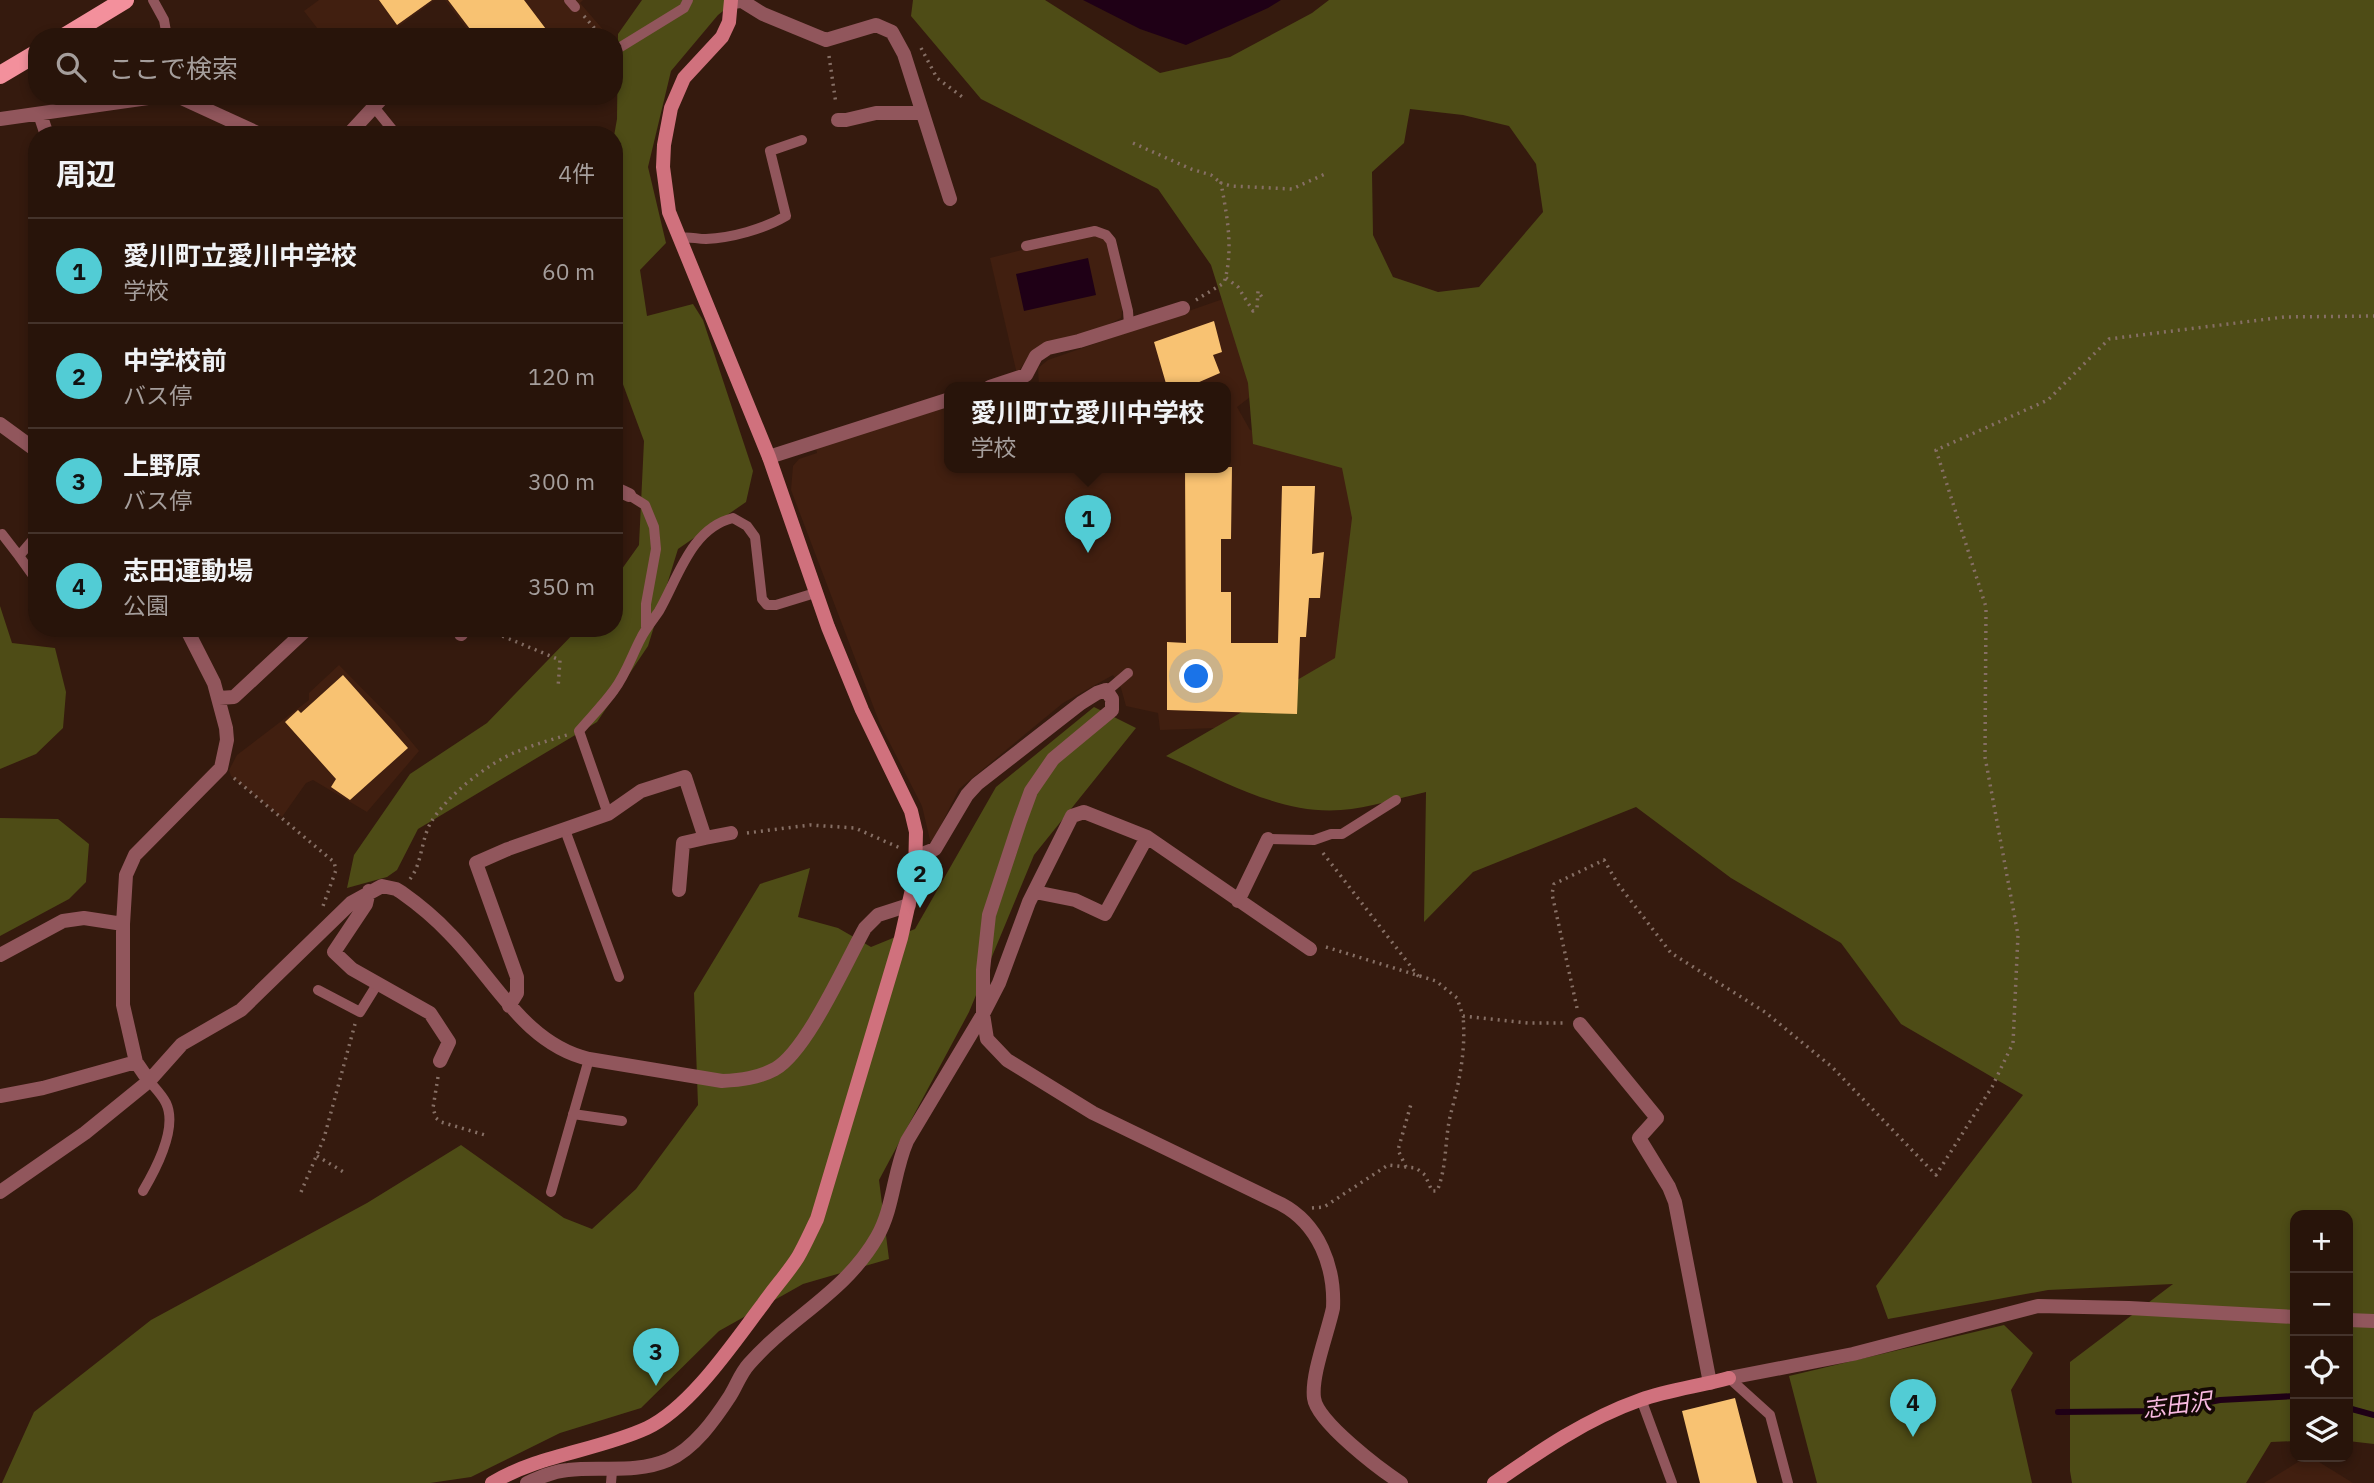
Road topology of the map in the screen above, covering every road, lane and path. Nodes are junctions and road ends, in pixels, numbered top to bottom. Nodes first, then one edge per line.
1 (125, 0) edge
2 (153, 0) edge
3 (688, 0) edge
4 (731, 1) edge
5 (572, 4) edge
6 (79, 28) edge
7 (165, 28) edge
8 (594, 28) edge
9 (917, 43) dead end
10 (623, 45) edge
11 (829, 56) dead end
12 (28, 58) edge
13 (0, 75) edge
14 (965, 99) dead end
15 (101, 105) edge
16 (197, 105) edge
17 (375, 105) edge
18 (381, 105) edge
19 (922, 113) junction
20 (40, 114) junction
21 (0, 119) edge
22 (838, 120) joint
23 (44, 126) edge
24 (242, 126) edge
25 (356, 126) edge
26 (391, 126) edge
27 (802, 140) dead end
28 (1133, 143) dead end
29 (1325, 174) dead end
30 (1221, 183) junction
31 (950, 199) dead end
32 (679, 238) junction
33 (1026, 246) dead end
34 (1226, 278) junction
35 (1263, 299) dead end
36 (1182, 308) joint
37 (2374, 316) edge
38 (1129, 325) junction
39 (1005, 382) edge
40 (944, 402) edge
41 (0, 424) edge
42 (28, 444) edge
43 (769, 457) junction
44 (623, 492) edge
45 (629, 495) joint
46 (2, 534) dead end
47 (28, 546) edge
48 (19, 556) junction
49 (28, 568) edge
50 (815, 593) junction
51 (646, 628) junction
52 (191, 637) edge
53 (298, 637) edge
54 (505, 637) edge
55 (1128, 673) dead end
56 (558, 688) dead end
57 (1107, 691) junction
58 (219, 698) junction
59 (579, 731) junction
60 (221, 768) junction
61 (1396, 800) dead end
62 (608, 814) junction
63 (565, 830) junction
64 (732, 833) joint
65 (1147, 837) junction
66 (705, 838) junction
67 (1268, 839) joint
68 (1314, 840) junction
69 (917, 856) junction
70 (415, 873) dead end
71 (679, 890) dead end
72 (369, 891) junction
73 (1035, 892) junction
74 (1238, 901) junction
75 (909, 905) junction
76 (320, 913) dead end
77 (123, 924) junction
78 (1310, 948) joint
79 (0, 955) edge
80 (619, 977) dead end
81 (1420, 978) junction
82 (378, 983) junction
83 (318, 990) dead end
84 (509, 1006) junction
85 (360, 1012) junction
86 (983, 1014) junction
87 (1463, 1016) junction
88 (1580, 1024) junction
89 (589, 1059) junction
90 (440, 1061) joint
91 (136, 1062) junction
92 (149, 1081) junction
93 (0, 1096) edge
94 (1411, 1104) dead end
95 (573, 1114) junction
96 (622, 1121) dead end
97 (485, 1135) dead end
98 (317, 1156) junction
99 (1406, 1167) junction
100 (347, 1174) dead end
101 (143, 1191) dead end
102 (0, 1192) edge
103 (301, 1192) dead end
104 (551, 1192) dead end
105 (1297, 1212) junction
106 (2290, 1317) edge
107 (2353, 1320) edge
108 (2374, 1321) edge
109 (1729, 1378) junction
110 (1710, 1383) junction
111 (1641, 1399) junction
112 (612, 1477) edge
113 (492, 1483) edge
114 (527, 1483) edge
115 (1401, 1483) edge
116 (1494, 1483) edge
117 (1672, 1483) edge
118 (1788, 1483) edge

1 - 6 main road
2 - 7 lane
3 - 10 lane
4 - 19 street
4 - 32 street
5 - 8 path
9 - 14 path
11 - 22 path
12 - 13 main road
15 - 20 street
16 - 24 street
17 - 25 street
18 - 26 lane
19 - 22 street
19 - 31 street
20 - 21 street
20 - 23 street
27 - 32 lane
28 - 30 path
29 - 30 path
30 - 34 path
32 - 43 street
33 - 38 lane
34 - 35 path
34 - 36 path
36 - 38 street
37 - 88 path
38 - 39 street
40 - 43 street
41 - 42 street
43 - 50 street
44 - 45 street
45 - 51 lane
46 - 48 lane
47 - 48 lane
48 - 49 lane
50 - 51 lane
50 - 69 street
51 - 59 lane
52 - 58 street
53 - 58 street
54 - 56 path
55 - 57 lane
57 - 69 street
57 - 86 street
58 - 60 street
59 - 62 lane
59 - 70 path
60 - 76 path
60 - 77 street
61 - 68 lane
62 - 63 street
62 - 66 street
63 - 80 lane
63 - 84 street
64 - 66 street
64 - 69 path
65 - 73 street
65 - 73 street
65 - 74 street
66 - 71 street
67 - 68 lane
67 - 74 street
68 - 81 path
69 - 75 street
72 - 82 street
72 - 84 street
72 - 92 street
73 - 86 street
74 - 78 street
75 - 89 street
75 - 113 street
77 - 79 street
77 - 91 street
78 - 81 path
81 - 87 path
82 - 85 lane
82 - 90 street
83 - 85 lane
84 - 89 street
85 - 98 path
86 - 105 street
86 - 112 street
87 - 88 path
87 - 99 path
88 - 110 street
89 - 95 lane
90 - 97 path
91 - 92 street
91 - 93 street
92 - 101 lane
92 - 102 street
94 - 99 path
95 - 96 lane
95 - 104 lane
98 - 100 path
98 - 103 path
99 - 105 path
105 - 115 street
106 - 109 street
107 - 108 street
109 - 110 street
109 - 118 lane
110 - 111 street
111 - 116 street
111 - 117 lane
112 - 114 street

